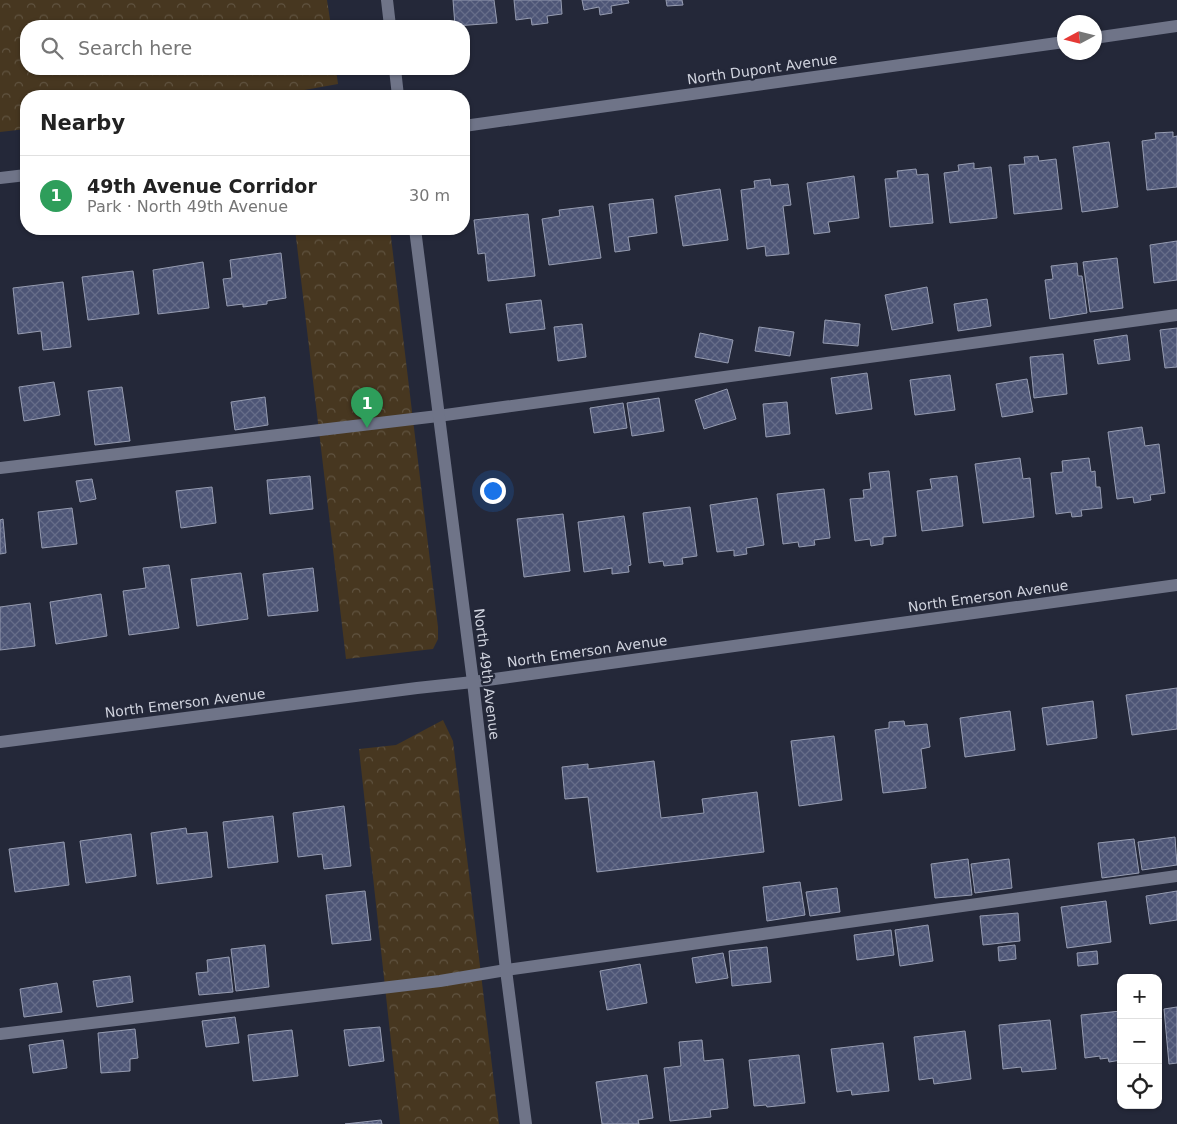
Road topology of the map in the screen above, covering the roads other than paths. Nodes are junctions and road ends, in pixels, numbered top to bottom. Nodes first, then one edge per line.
1 (387, 0) edge
2 (389, 20) edge
3 (1177, 26) edge
4 (1102, 37) edge
5 (1057, 43) edge
6 (396, 75) edge
7 (397, 90) edge
8 (470, 125) edge
9 (20, 176) edge
10 (0, 178) edge
11 (416, 235) edge
12 (1177, 315) edge
13 (438, 416) junction
14 (0, 468) edge
15 (1177, 585) edge
16 (473, 682) junction
17 (0, 742) edge
18 (1177, 876) edge
19 (506, 970) junction
20 (0, 1034) edge
21 (526, 1124) edge

1 - 2 street
3 - 4 street
5 - 8 street, North Dupont Avenue
6 - 7 street
9 - 10 street
11 - 13 street, North 49th Avenue
12 - 13 street
13 - 14 street
13 - 16 street, North 49th Avenue
15 - 16 street, North Emerson Avenue
16 - 17 street, North Emerson Avenue
16 - 19 street, North 49th Avenue
18 - 19 street
19 - 20 street
19 - 21 street, North 49th Avenue

